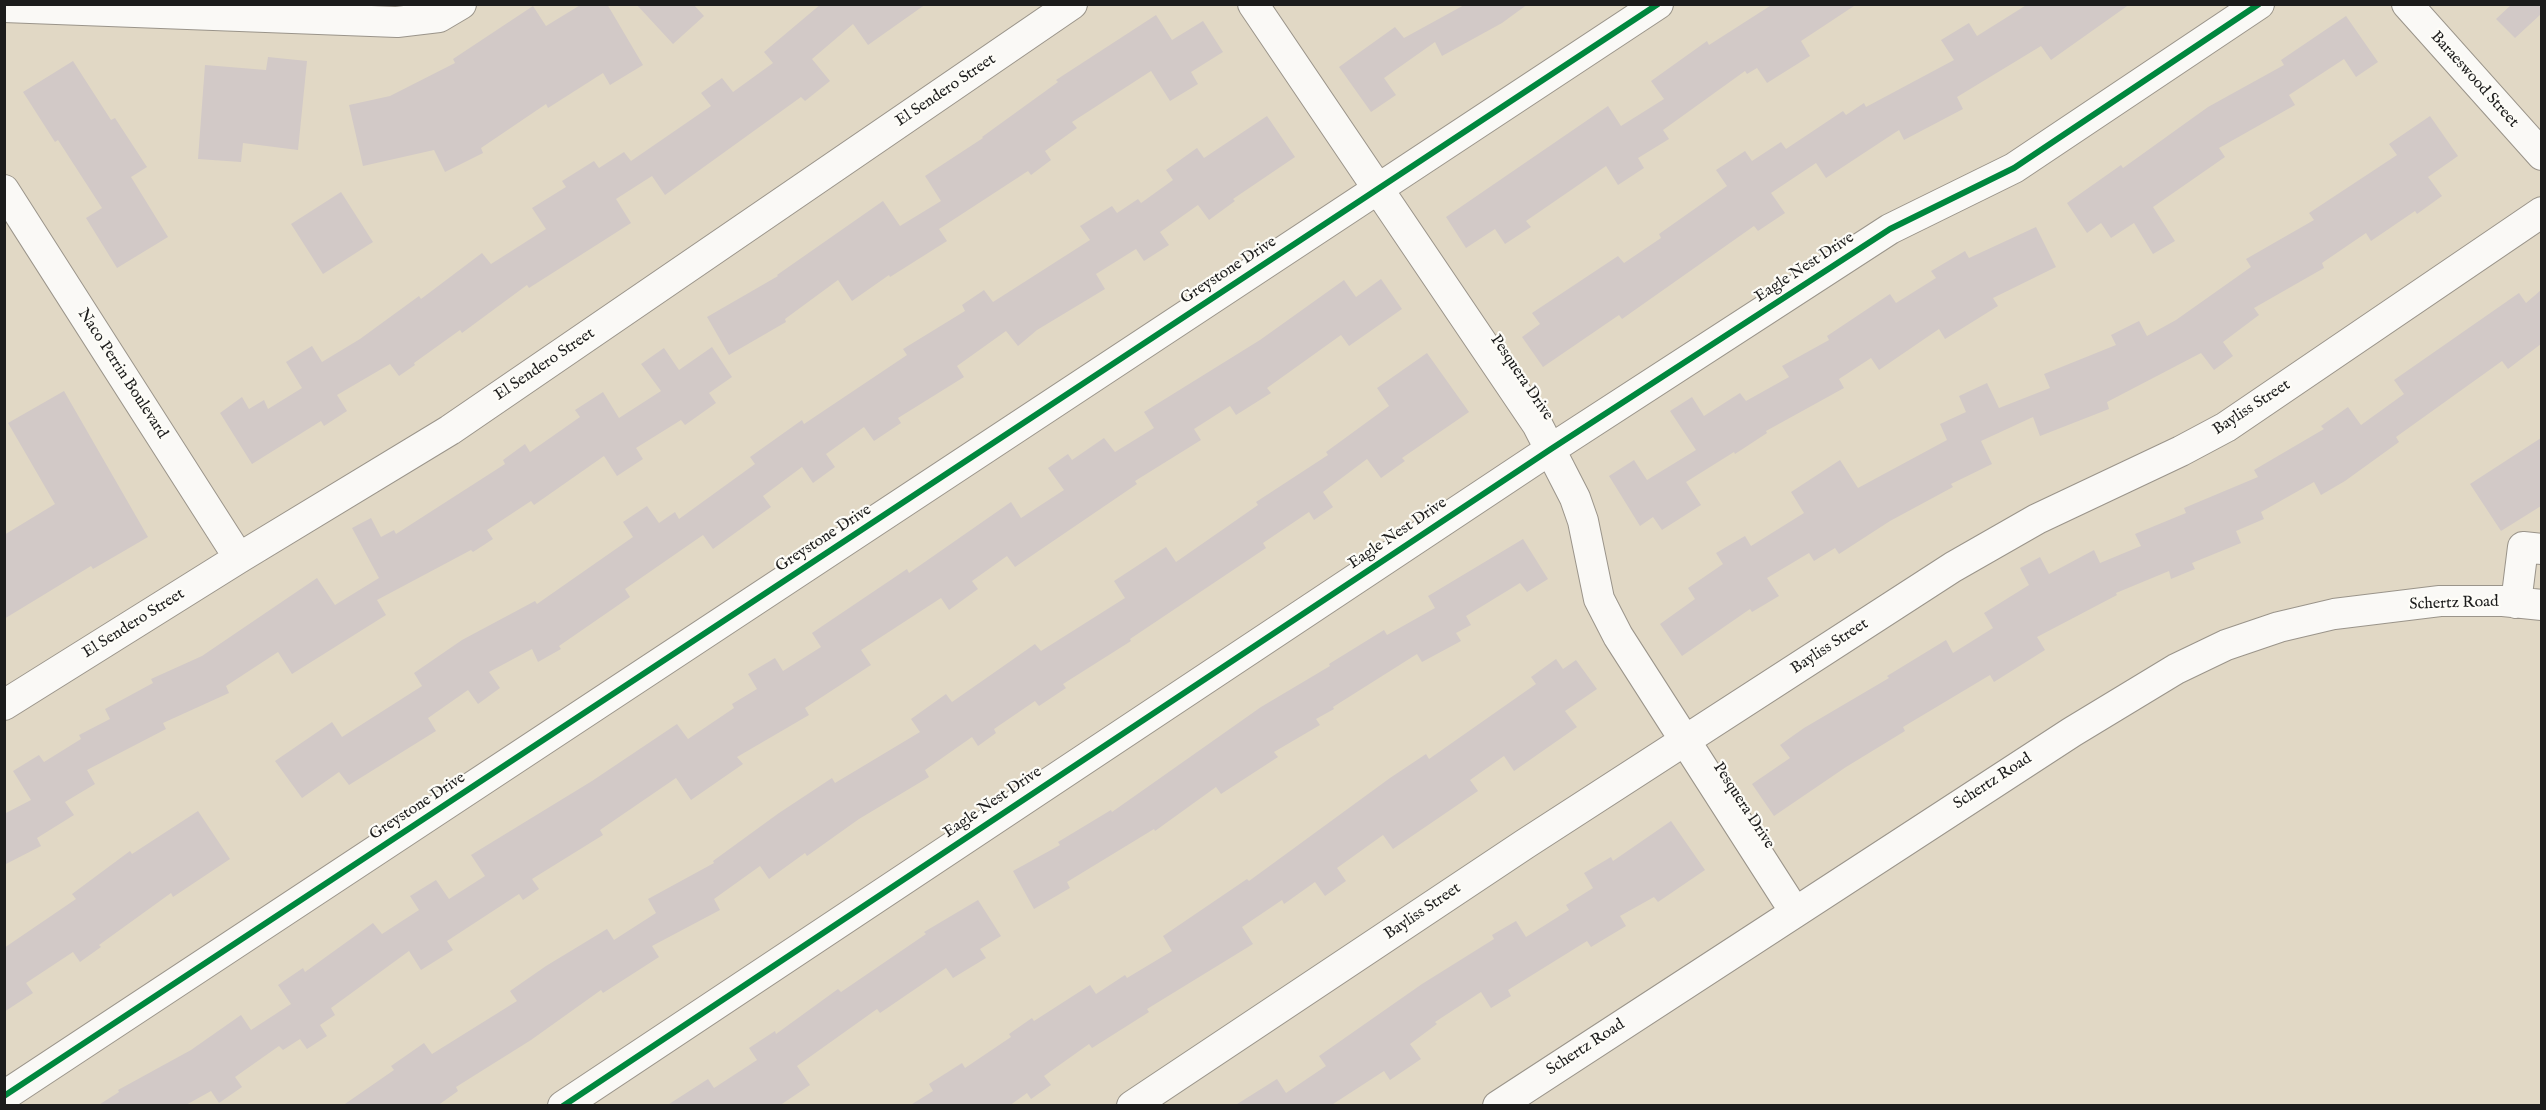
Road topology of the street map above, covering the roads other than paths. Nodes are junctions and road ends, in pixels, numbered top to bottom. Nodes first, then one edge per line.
1 (461, 4) edge
2 (1072, 4) edge
3 (1253, 4) edge
4 (1658, 4) edge
5 (2259, 4) edge
6 (2407, 4) edge
7 (4, 7) edge
8 (145, 8) edge
9 (2541, 155) edge
10 (1378, 189) junction
11 (4, 190) edge
12 (2541, 212) edge
13 (1551, 449) junction
14 (2541, 549) edge
15 (239, 558) junction
16 (2529, 604) edge
17 (4, 705) edge
18 (1685, 741) junction
19 (1794, 912) junction
20 (4, 1096) edge
21 (563, 1106) edge
22 (1132, 1106) edge
23 (1498, 1106) edge

1 - 8 street
2 - 15 street, El Sendero Street
3 - 10 street, Pesquera Drive
4 - 10 street, Greystone Drive
5 - 13 street, Eagle Nest Drive
6 - 9 street, Baraeswood Street
7 - 8 street
10 - 13 street, Pesquera Drive
10 - 20 street, Greystone Drive
11 - 15 street, Naco Perrin Boulevard
12 - 18 street, Bayliss Street
13 - 18 street, Pesquera Drive
13 - 21 street, Eagle Nest Drive
14 - 16 street
15 - 17 street, El Sendero Street
16 - 19 street, Schertz Road
18 - 19 street, Pesquera Drive
18 - 22 street, Bayliss Street
19 - 23 street, Schertz Road

